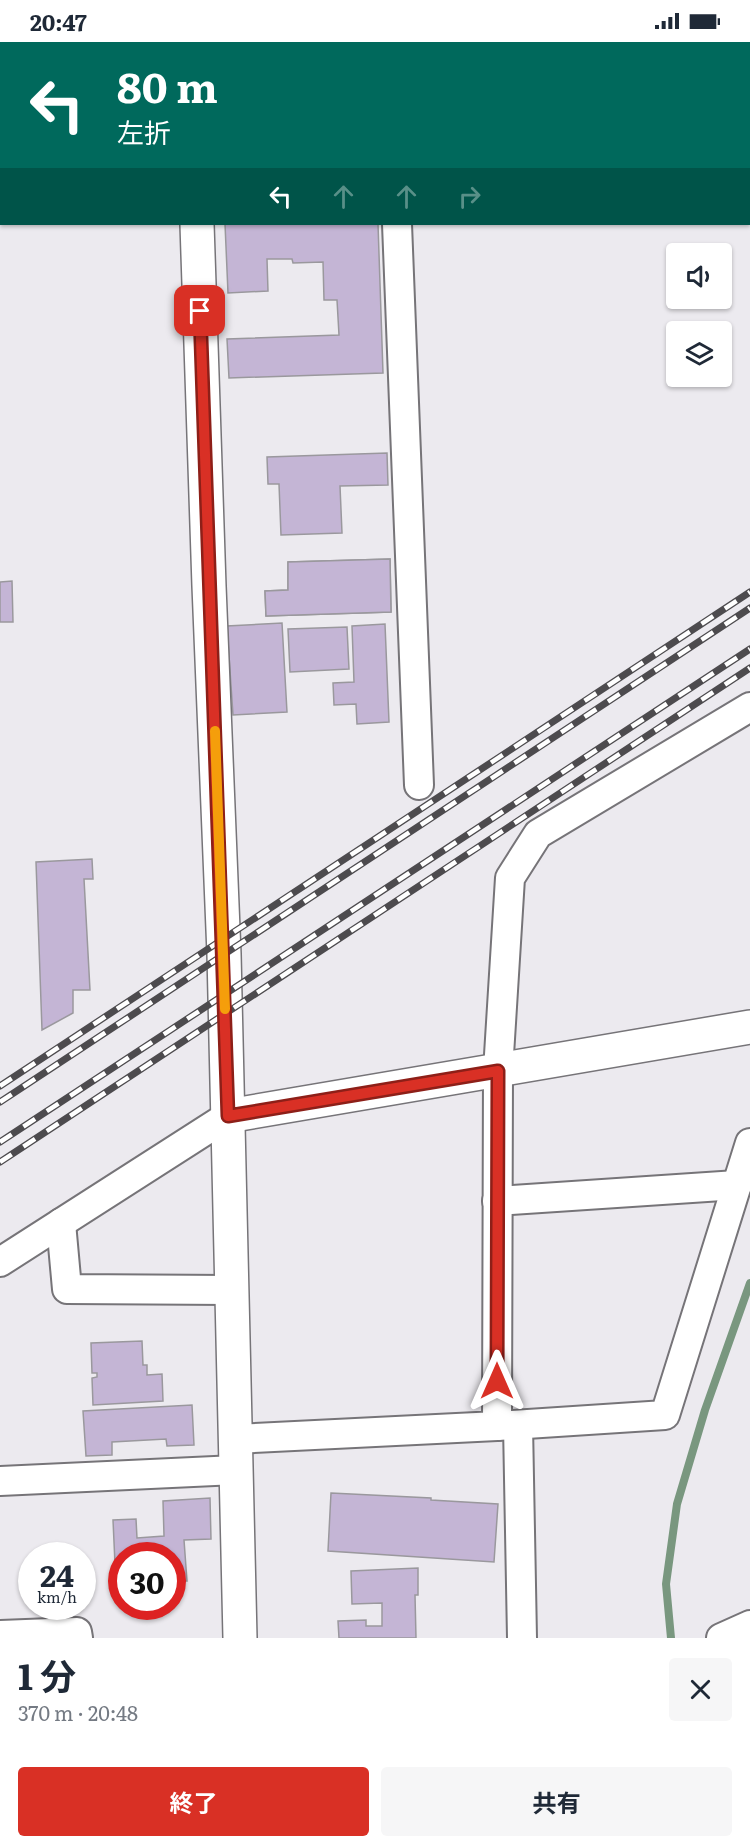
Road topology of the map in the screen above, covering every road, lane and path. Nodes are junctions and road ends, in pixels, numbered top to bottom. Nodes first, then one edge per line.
1 (197, 225) edge
2 (397, 225) edge
3 (750, 707) edge
4 (419, 785) dead end
5 (750, 1027) edge
6 (498, 1071) junction
7 (228, 1116) junction
8 (750, 1143) edge
9 (737, 1185) junction
10 (497, 1201) junction
11 (61, 1223) junction
12 (0, 1262) edge
13 (231, 1290) junction
14 (508, 1425) junction
15 (235, 1454) junction
16 (0, 1481) edge
17 (750, 1625) edge
18 (0, 1635) edge
19 (78, 1638) edge
20 (240, 1638) edge
21 (522, 1638) edge
22 (721, 1638) edge

1 - 7 street
2 - 4 street
3 - 6 street
5 - 6 street
6 - 7 street
6 - 10 street
7 - 11 street
7 - 13 street
8 - 9 street
9 - 10 street
9 - 14 street
10 - 14 street
11 - 12 street
11 - 13 street
13 - 15 street
14 - 15 street
14 - 21 street
15 - 16 street
15 - 20 street
17 - 22 street
18 - 19 street

